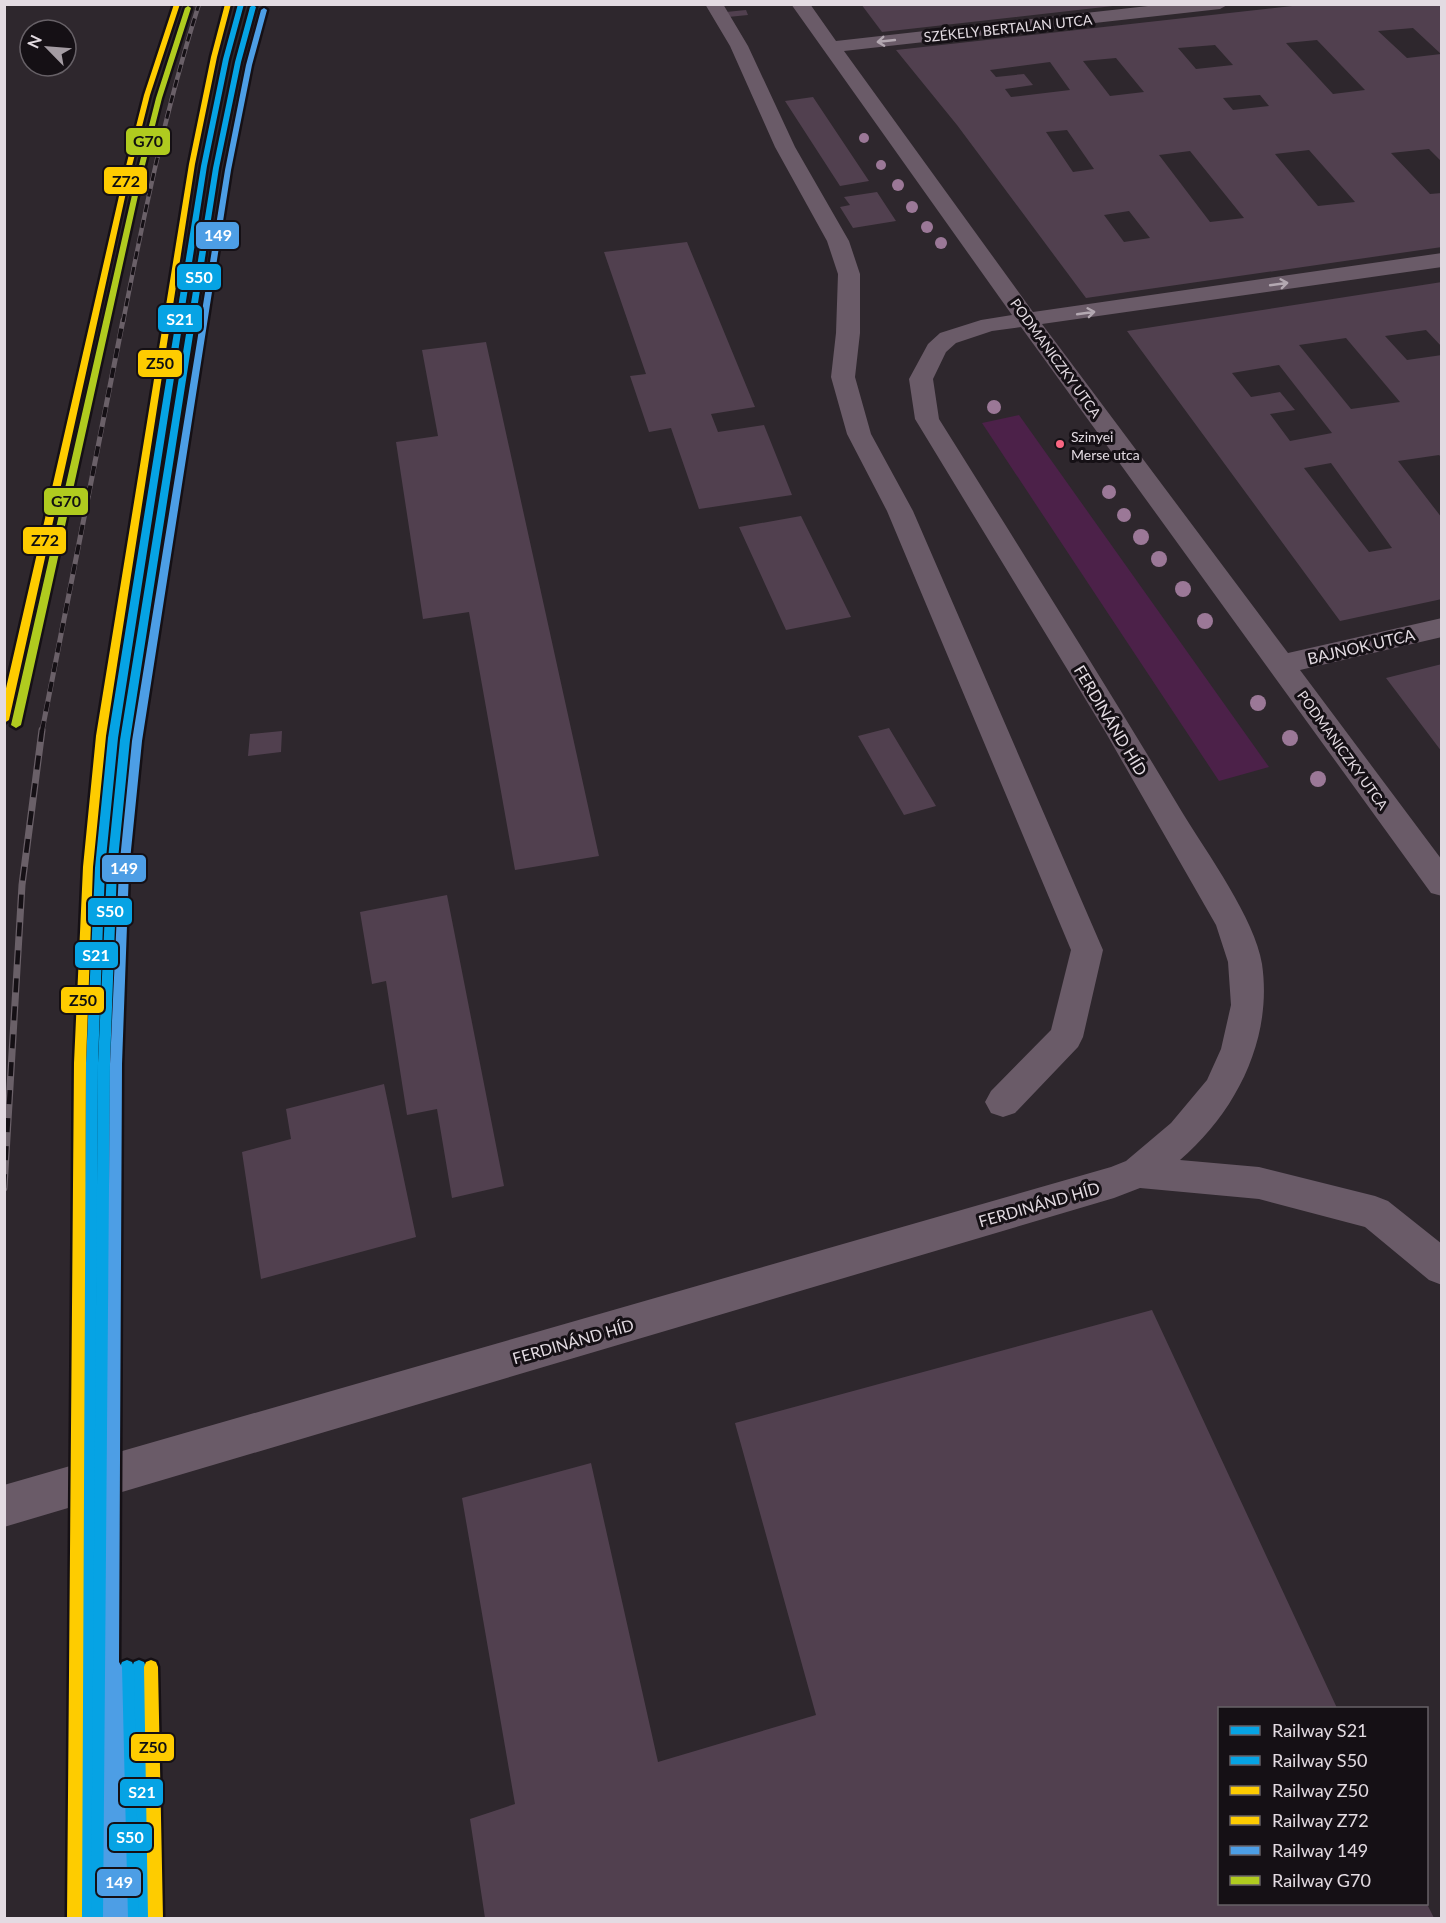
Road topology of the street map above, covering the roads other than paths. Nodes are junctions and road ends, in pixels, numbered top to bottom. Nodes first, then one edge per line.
1 (714, 4) edge
2 (800, 4) edge
3 (1220, 4) edge
4 (831, 47) junction
5 (1442, 260) edge
6 (1028, 321) junction
7 (1442, 627) edge
8 (1280, 665) junction
9 (1442, 884) edge
10 (1003, 1102) dead end
11 (1127, 1177) junction
12 (1442, 1268) edge
13 (4, 1506) edge

1 - 10 street
2 - 4 street, PODMANICZKY UTCA
3 -> 4 street, SZÉKELY BERTALAN UTCA
4 - 6 street, PODMANICZKY UTCA
6 -> 5 street
6 - 8 street, PODMANICZKY UTCA
6 - 11 street, FERDINÁND HÍD
7 - 8 street, BAJNOK UTCA
8 - 9 street, PODMANICZKY UTCA
11 - 12 street, FERDINÁND HÍD
11 - 13 street, FERDINÁND HÍD

